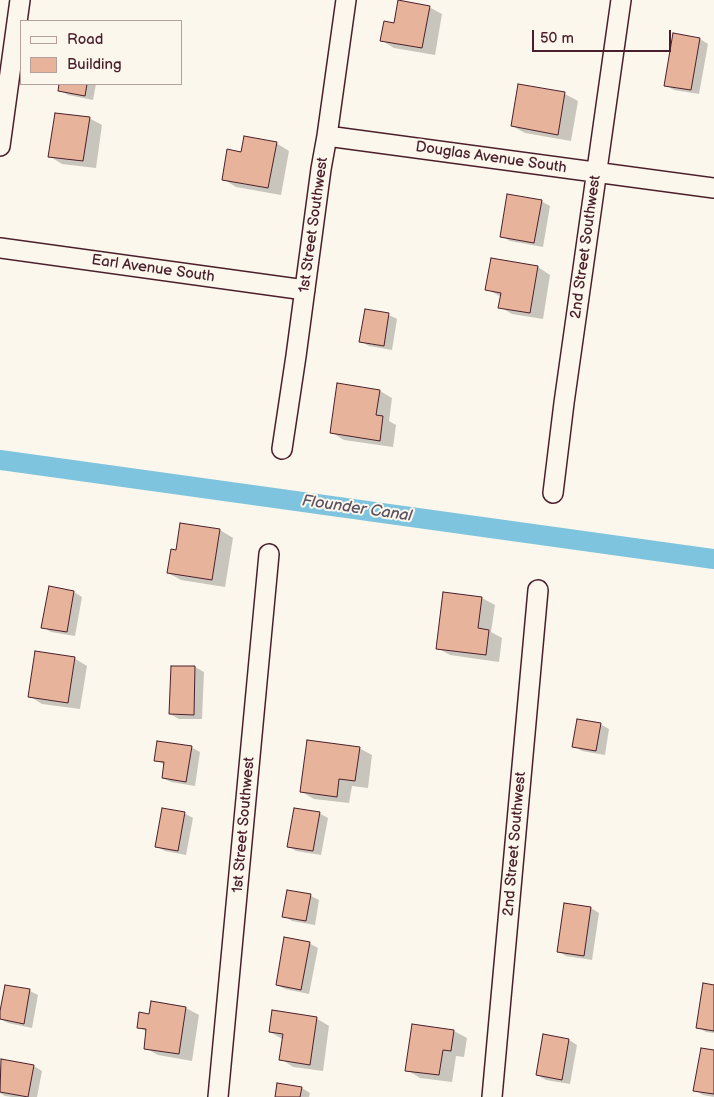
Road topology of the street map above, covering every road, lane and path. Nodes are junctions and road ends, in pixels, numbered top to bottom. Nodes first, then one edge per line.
1 (20, 0) edge
2 (346, 0) edge
3 (621, 0) edge
4 (327, 136) junction
5 (0, 146) edge
6 (597, 172) junction
7 (714, 188) edge
8 (0, 248) edge
9 (305, 290) junction
10 (282, 449) dead end
11 (553, 493) dead end
12 (269, 554) dead end
13 (538, 590) dead end
14 (218, 1097) edge
15 (492, 1097) edge

1 - 5 street
2 - 4 street, 1st Street Southwest
3 - 6 street, 2nd Street Southwest
4 - 6 street, Douglas Avenue South
4 - 9 street, 1st Street Southwest
6 - 7 street, Douglas Avenue South
6 - 11 street, 2nd Street Southwest
8 - 9 street, Earl Avenue South
9 - 10 street, 1st Street Southwest
12 - 14 street, 1st Street Southwest
13 - 15 street, 2nd Street Southwest

